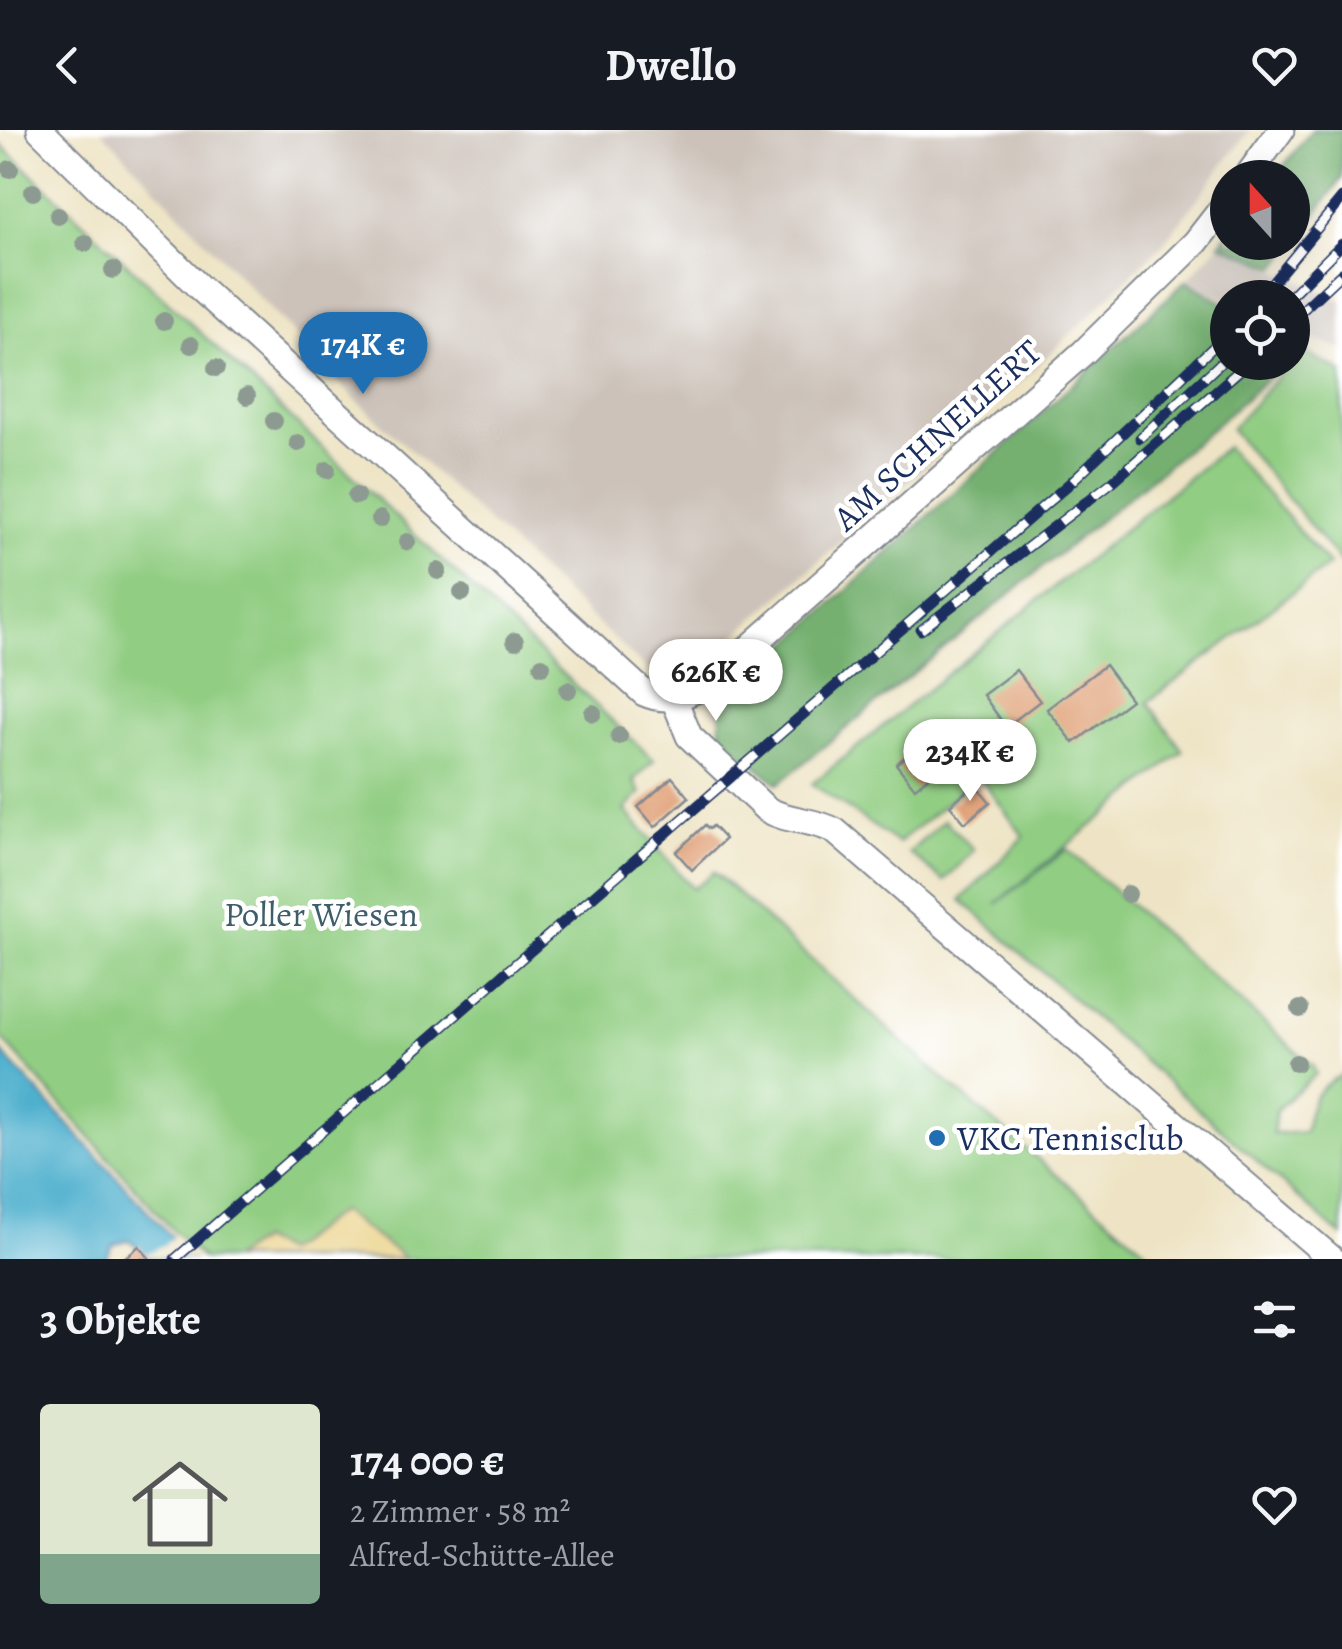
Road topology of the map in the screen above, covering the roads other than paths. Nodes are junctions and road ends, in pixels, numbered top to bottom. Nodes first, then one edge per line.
1 (40, 130) edge
2 (1281, 130) edge
3 (1259, 160) edge
4 (1210, 223) edge
5 (674, 699) junction
6 (1332, 1259) edge

1 - 5 street
2 - 3 street
4 - 5 street, AM SCHNELLERT
5 - 6 street

